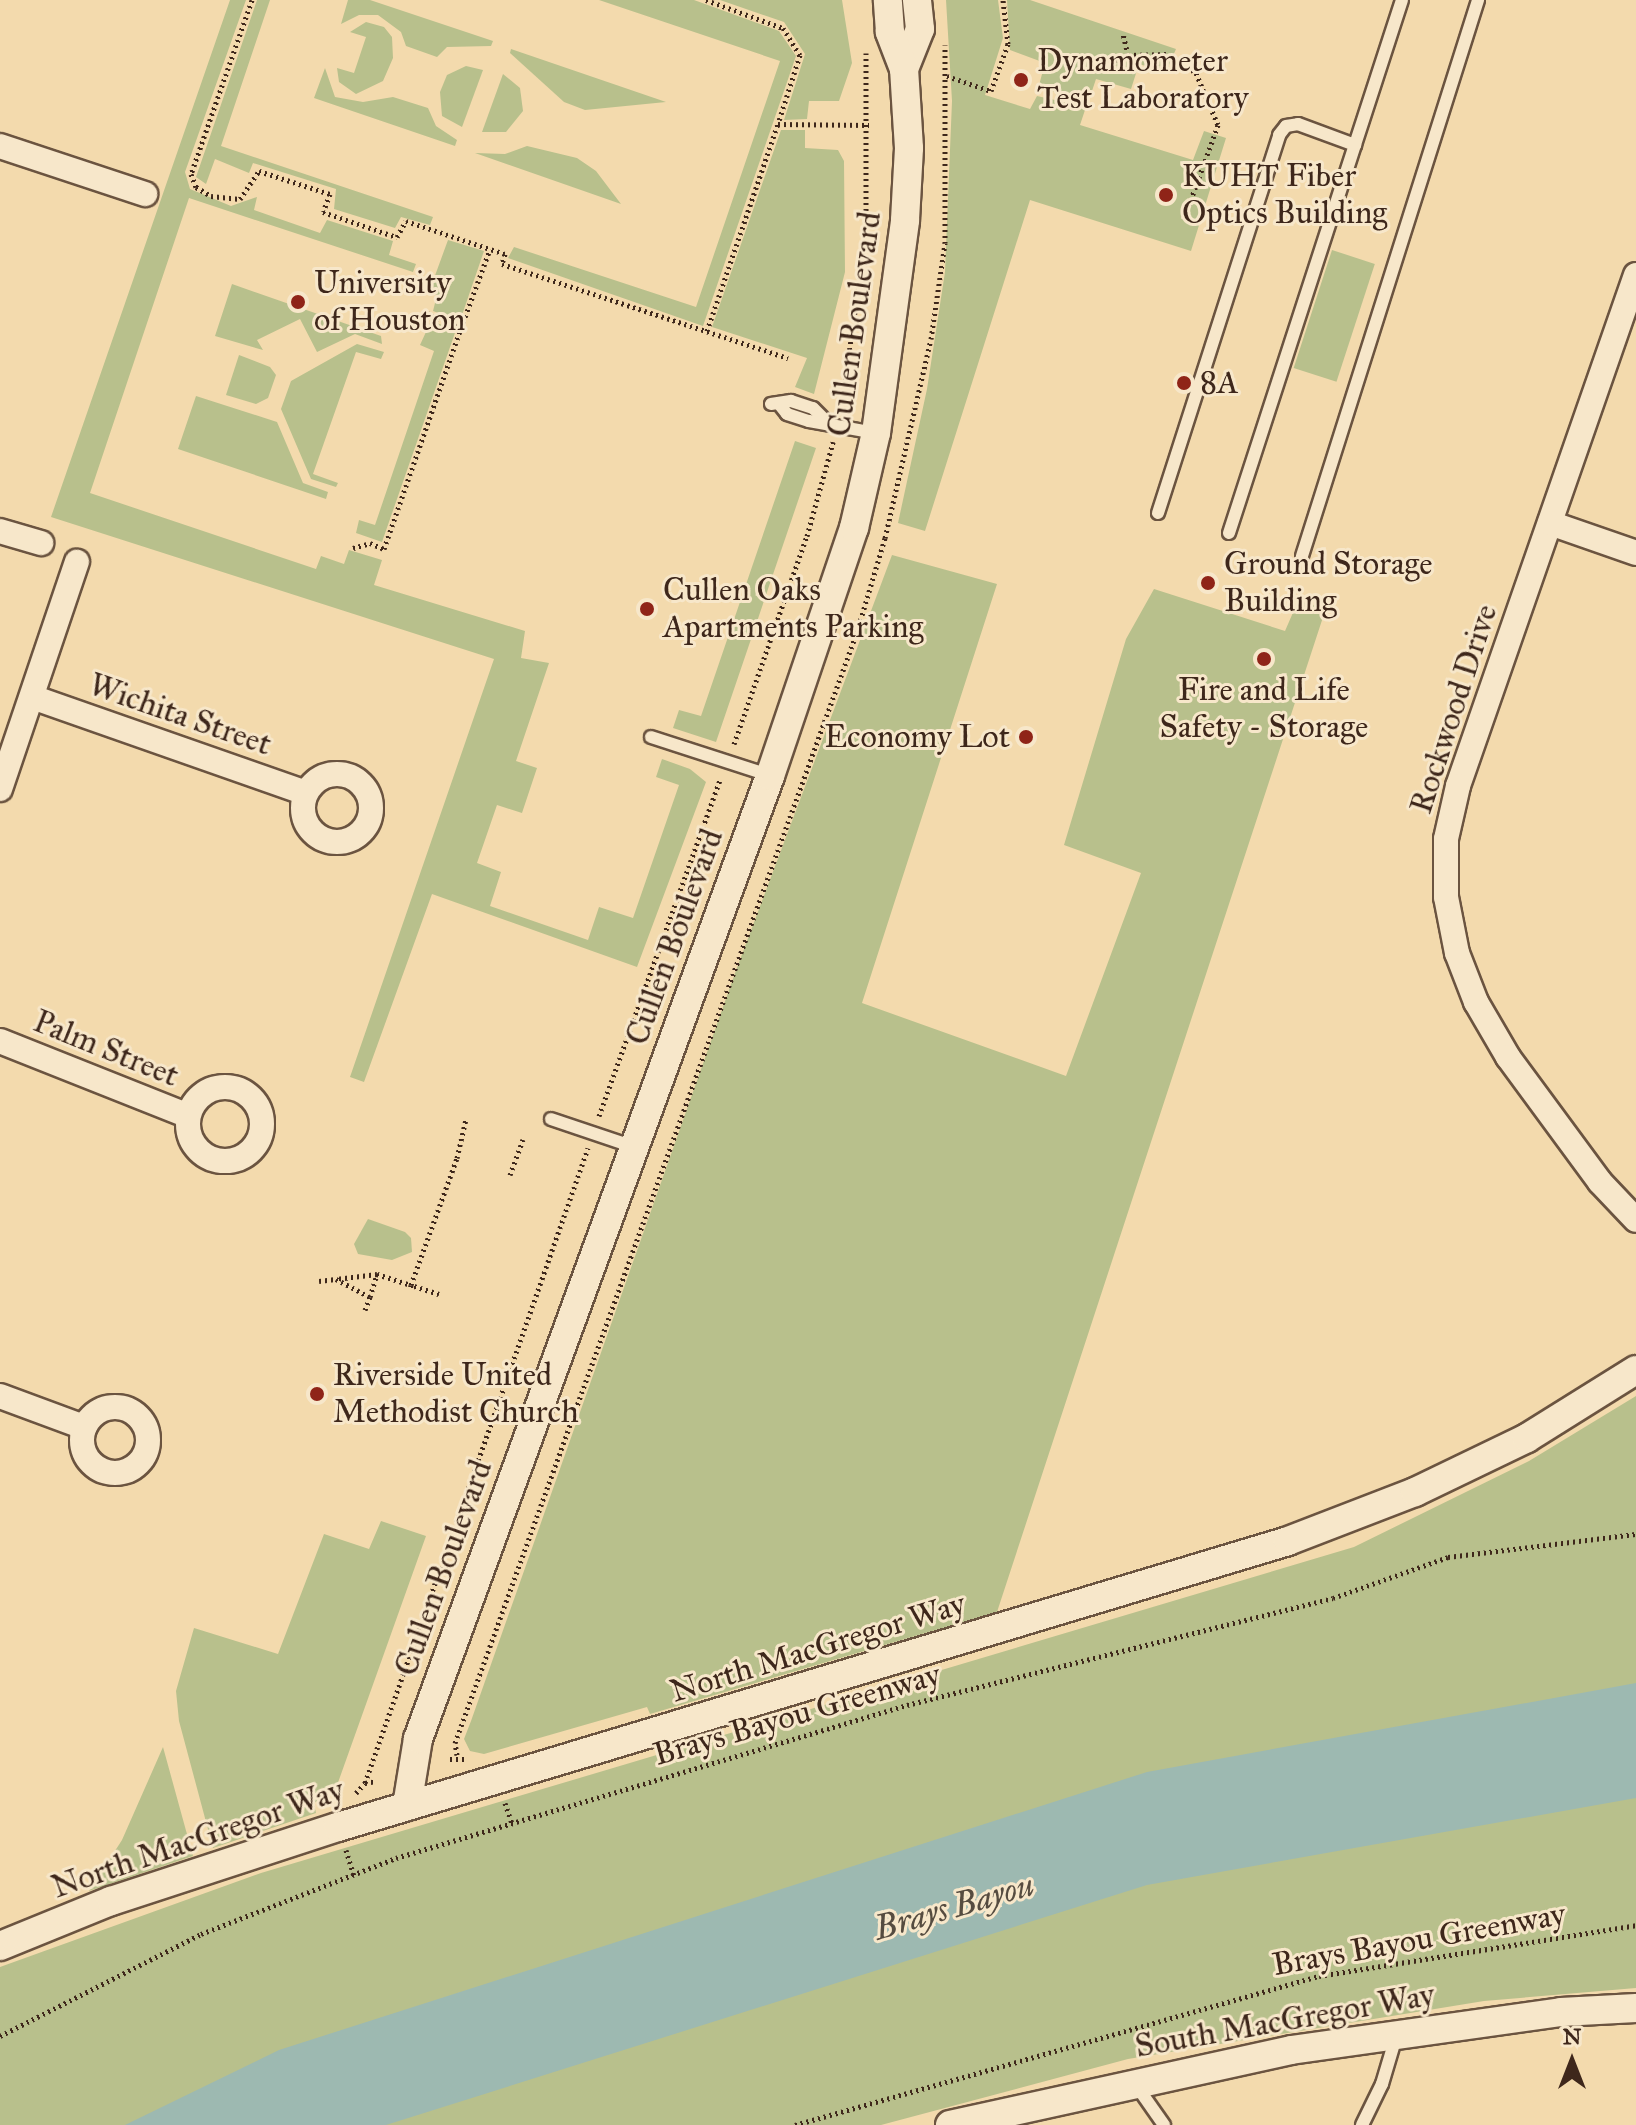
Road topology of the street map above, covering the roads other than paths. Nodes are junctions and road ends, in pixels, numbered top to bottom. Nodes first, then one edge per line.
1 (888, 0) edge
2 (917, 0) edge
3 (1402, 0) edge
4 (1478, 0) edge
5 (904, 69) junction
6 (1355, 145) junction
7 (0, 146) edge
8 (145, 194) dead end
9 (1636, 275) edge
10 (776, 404) dead end
11 (876, 433) junction
12 (1158, 513) dead end
13 (1550, 523) junction
14 (0, 531) edge
15 (1229, 533) dead end
16 (41, 543) dead end
17 (1636, 553) edge
18 (1302, 556) dead end
19 (77, 562) dead end
20 (32, 697) junction
21 (651, 737) dead end
22 (770, 776) junction
23 (0, 789) edge
24 (306, 793) dead end
25 (0, 1041) edge
26 (188, 1116) dead end
27 (551, 1119) dead end
28 (634, 1147) junction
29 (1636, 1220) edge
30 (1636, 1370) edge
31 (0, 1396) edge
32 (84, 1427) dead end
33 (407, 1806) junction
34 (0, 1946) edge
35 (1636, 2008) edge
36 (1397, 2034) junction
37 (1134, 2081) junction
38 (950, 2125) edge
39 (1164, 2125) edge
40 (1362, 2125) edge

1 - 5 street, Cullen Boulevard
2 - 5 street, Cullen Boulevard
3 - 6 lane
4 - 18 lane
5 - 11 street, Cullen Boulevard
6 - 12 lane
6 - 15 lane
7 - 8 street
9 - 13 street, Rockwood Drive
10 - 11 lane
11 - 22 street, Cullen Boulevard
13 - 17 street
13 - 29 street, Rockwood Drive
14 - 16 street
19 - 20 street
20 - 23 street
20 - 24 street, Wichita Street
21 - 22 lane
22 - 28 street, Cullen Boulevard
25 - 26 street, Palm Street
27 - 28 lane
28 - 33 street, Cullen Boulevard
30 - 33 street, North MacGregor Way
31 - 32 street
33 - 34 street, North MacGregor Way
35 - 36 street, South MacGregor Way
36 - 37 street, South MacGregor Way
36 - 40 lane
37 - 38 street, South MacGregor Way
37 - 39 lane

